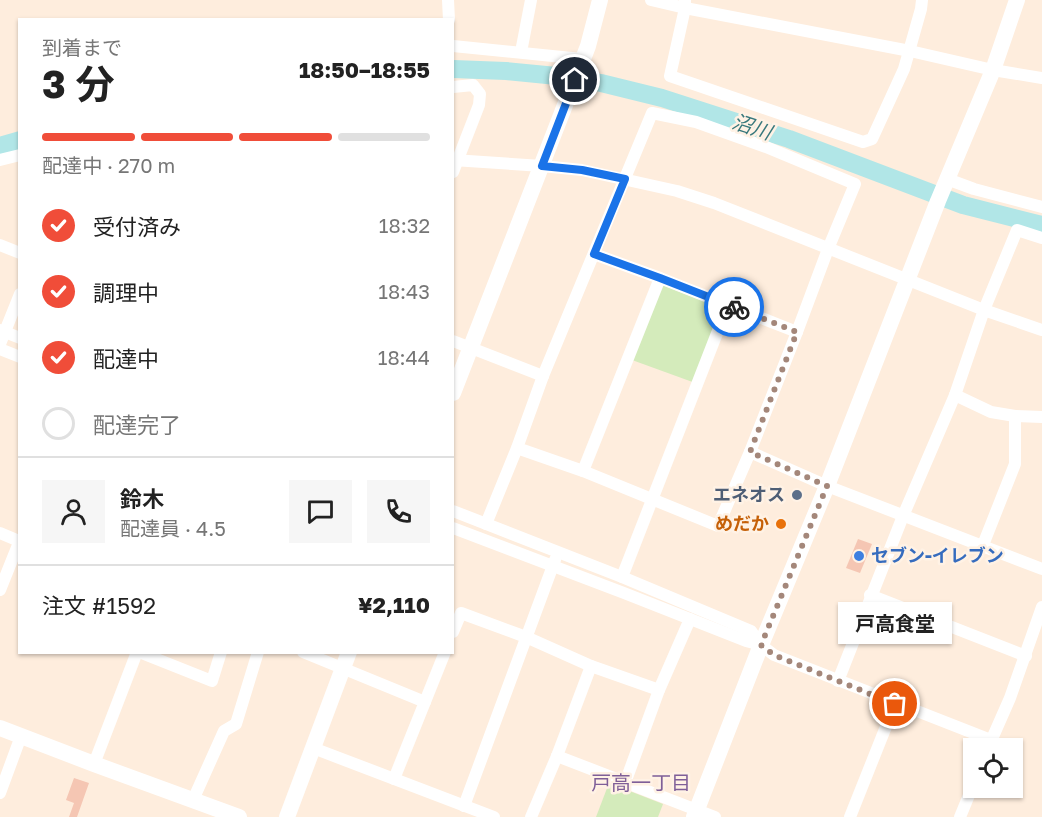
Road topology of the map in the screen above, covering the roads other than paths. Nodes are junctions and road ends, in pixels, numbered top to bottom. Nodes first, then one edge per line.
1 (448, 0) edge
2 (531, 0) edge
3 (600, 0) edge
4 (651, 0) edge
5 (922, 0) edge
6 (1017, 0) edge
7 (685, 4) edge
8 (449, 18) edge
9 (454, 46) edge
10 (910, 51) junction
11 (521, 52) junction
12 (582, 60) junction
13 (993, 70) junction
14 (1042, 78) edge
15 (454, 87) edge
16 (18, 156) edge
17 (456, 159) edge
18 (0, 160) edge
19 (542, 166) junction
20 (625, 179) junction
21 (946, 182) junction
22 (1042, 207) edge
23 (1042, 238) edge
24 (0, 245) edge
25 (828, 249) junction
26 (18, 252) edge
27 (594, 254) junction
28 (660, 278) junction
29 (907, 280) junction
30 (18, 298) edge
31 (728, 305) junction
32 (984, 310) junction
33 (1042, 330) edge
34 (2, 331) edge
35 (797, 332) junction
36 (18, 337) edge
37 (454, 342) edge
38 (0, 344) edge
39 (0, 349) edge
40 (470, 349) junction
41 (18, 356) edge
42 (543, 376) junction
43 (454, 390) edge
44 (955, 395) junction
45 (1015, 417) junction
46 (1042, 417) edge
47 (517, 448) junction
48 (750, 452) junction
49 (583, 471) junction
50 (827, 486) junction
51 (653, 500) junction
52 (454, 511) edge
53 (903, 516) junction
54 (486, 524) junction
55 (454, 528) edge
56 (0, 533) edge
57 (18, 541) edge
58 (18, 544) edge
59 (982, 545) junction
60 (557, 552) junction
61 (553, 566) junction
62 (1042, 569) edge
63 (622, 577) junction
64 (0, 590) edge
65 (870, 595) junction
66 (1042, 608) edge
67 (690, 619) junction
68 (454, 630) edge
69 (526, 637) junction
70 (761, 645) junction
71 (137, 654) edge
72 (143, 654) edge
73 (220, 654) edge
74 (257, 654) edge
75 (314, 654) edge
76 (444, 654) edge
77 (1026, 656) junction
78 (346, 660) edge
79 (591, 666) junction
80 (838, 681) junction
81 (658, 690) junction
82 (425, 702) junction
83 (895, 704) junction
84 (0, 728) edge
85 (21, 736) junction
86 (975, 738) edge
87 (992, 738) edge
88 (313, 748) junction
89 (557, 756) junction
90 (94, 764) junction
91 (394, 779) junction
92 (625, 783) junction
93 (0, 793) edge
94 (968, 798) edge
95 (193, 800) junction
96 (464, 806) junction
97 (695, 813) edge
98 (239, 817) edge
99 (287, 817) edge
100 (494, 817) edge
101 (531, 817) edge
102 (715, 817) edge
103 (850, 817) edge
104 (960, 817) edge

1 - 8 street
2 - 11 street
3 - 12 street
4 - 7 street
5 - 10 street
6 - 13 street
7 - 10 street
7 - 10 street
9 - 11 street
10 - 13 street
11 - 12 street
12 - 19 street
13 - 14 street
13 - 21 street
15 - 17 street
16 - 18 street
17 - 19 street
19 - 20 street
19 - 40 street
20 - 25 street
20 - 25 street
20 - 27 street
21 - 22 street
21 - 29 street
23 - 32 street
24 - 26 street
25 - 29 street
25 - 35 street
27 - 28 street
27 - 42 street
28 - 31 street
28 - 49 street
29 - 32 street
29 - 50 street
30 - 34 street
31 - 35 street
31 - 51 street
32 - 33 street
32 - 44 street
34 - 36 street
34 - 38 street
35 - 48 street
37 - 40 street
39 - 41 street
40 - 42 street
40 - 43 street
42 - 47 street
44 - 45 street
44 - 53 street
45 - 46 street
45 - 59 street
47 - 49 street
47 - 54 street
48 - 50 street
48 - 51 street
49 - 51 street
50 - 53 street
50 - 70 street
51 - 63 street
52 - 54 street
53 - 59 street
53 - 65 street
54 - 60 street
55 - 61 street
56 - 57 street
58 - 64 street
59 - 62 street
60 - 61 street
60 - 63 street
61 - 67 street
61 - 69 street
63 - 70 street
65 - 77 street
65 - 80 street
66 - 77 street
67 - 70 street
67 - 81 street
68 - 69 street
69 - 79 street
69 - 96 street
70 - 80 street
70 - 97 street
71 - 90 street
72 - 73 street
74 - 95 street
75 - 78 street
76 - 82 street
77 - 87 street
78 - 82 street
78 - 88 street
79 - 81 street
79 - 89 street
80 - 83 street
81 - 92 street
82 - 91 street
83 - 86 street
83 - 103 street
84 - 85 street
85 - 90 street
85 - 93 street
88 - 91 street
88 - 99 street
89 - 92 street
89 - 101 street
90 - 95 street
91 - 96 street
92 - 97 street
94 - 104 street
95 - 98 street
96 - 100 street
97 - 102 street

